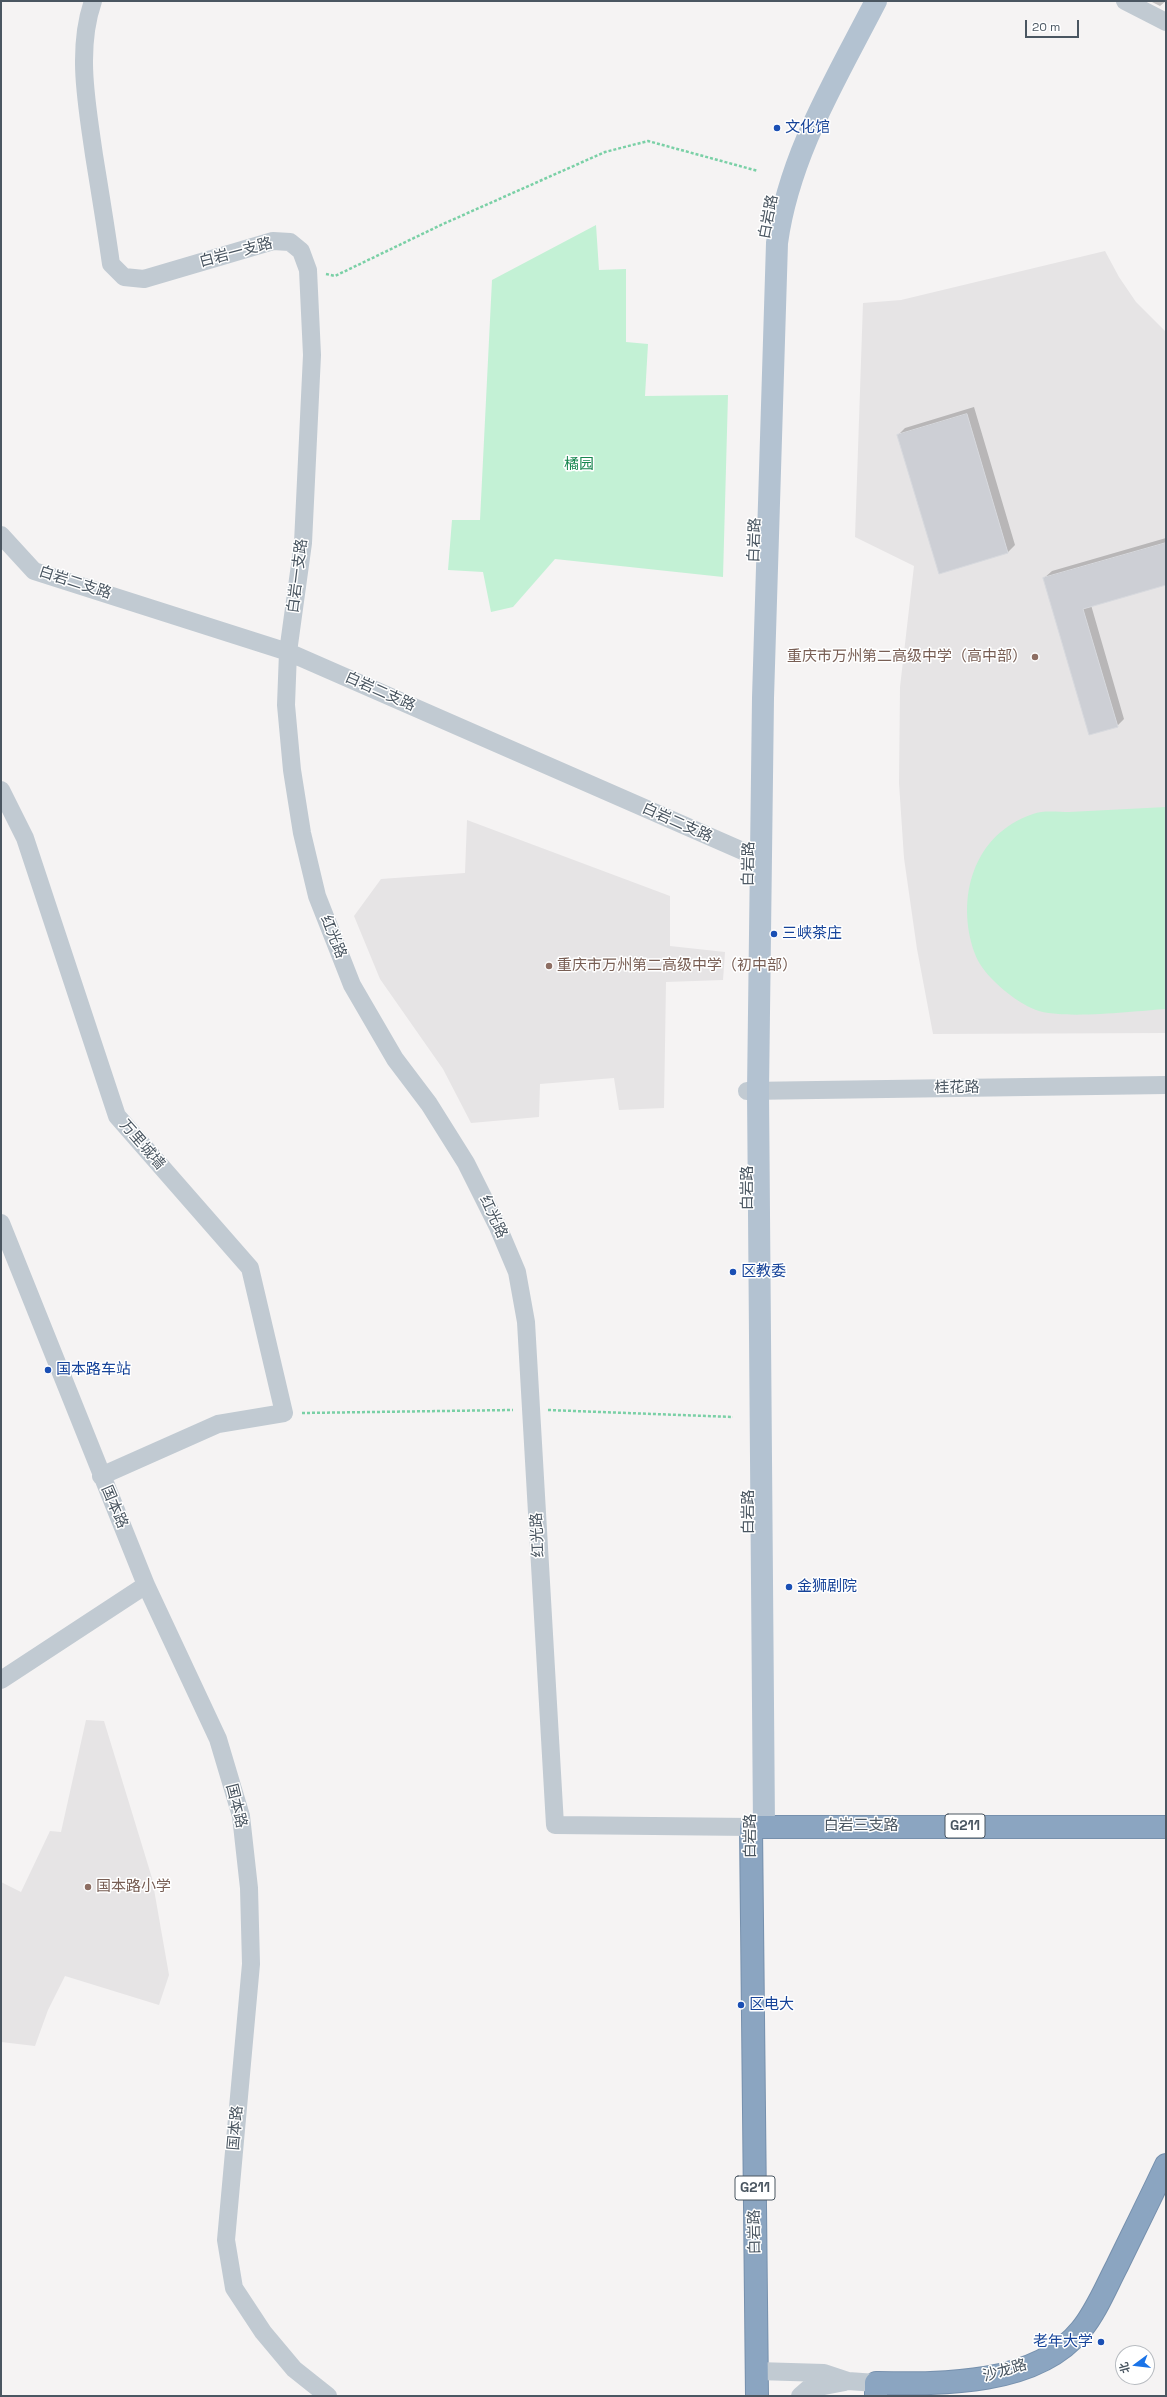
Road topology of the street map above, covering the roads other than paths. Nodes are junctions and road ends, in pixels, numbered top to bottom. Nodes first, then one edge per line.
1 (93, 1) edge
2 (861, 1) edge
3 (876, 1) edge
4 (1125, 1) edge
5 (1164, 16) edge
6 (1, 535) edge
7 (288, 652) junction
8 (1, 790) edge
9 (755, 856) junction
10 (1166, 1085) edge
11 (753, 1091) junction
12 (1, 1223) edge
13 (101, 1476) junction
14 (146, 1585) junction
15 (1, 1680) edge
16 (555, 1825) joint
17 (758, 1826) junction
18 (1166, 1827) edge
19 (1166, 2165) edge
20 (757, 2371) junction
21 (848, 2382) junction
22 (876, 2389) edge
23 (328, 2396) edge
24 (757, 2396) edge
25 (800, 2396) edge

1 - 7 street, 白岩一支路
2 - 9 main road, 白岩路
3 - 9 main road, 白岩路
4 - 5 street
6 - 7 street, 白岩二支路
7 - 9 street, 白岩二支路
7 - 16 street, 红光路
8 - 13 street, 万里城墙
9 - 11 main road, 白岩路
10 - 11 street, 桂花路
11 - 17 main road, 白岩路
12 - 13 street, 国本路
13 - 14 street, 国本路
14 - 15 street
14 - 23 street, 国本路
16 - 17 street, 白岩三支路
17 - 18 highway, 白岩三支路 / G211
17 - 20 highway, 白岩路 / G211
19 - 22 highway, 沙龙路
20 - 21 street, 沙龙路
20 - 24 highway, 白岩路 / G211
21 - 22 street, 沙龙路
21 - 25 street

